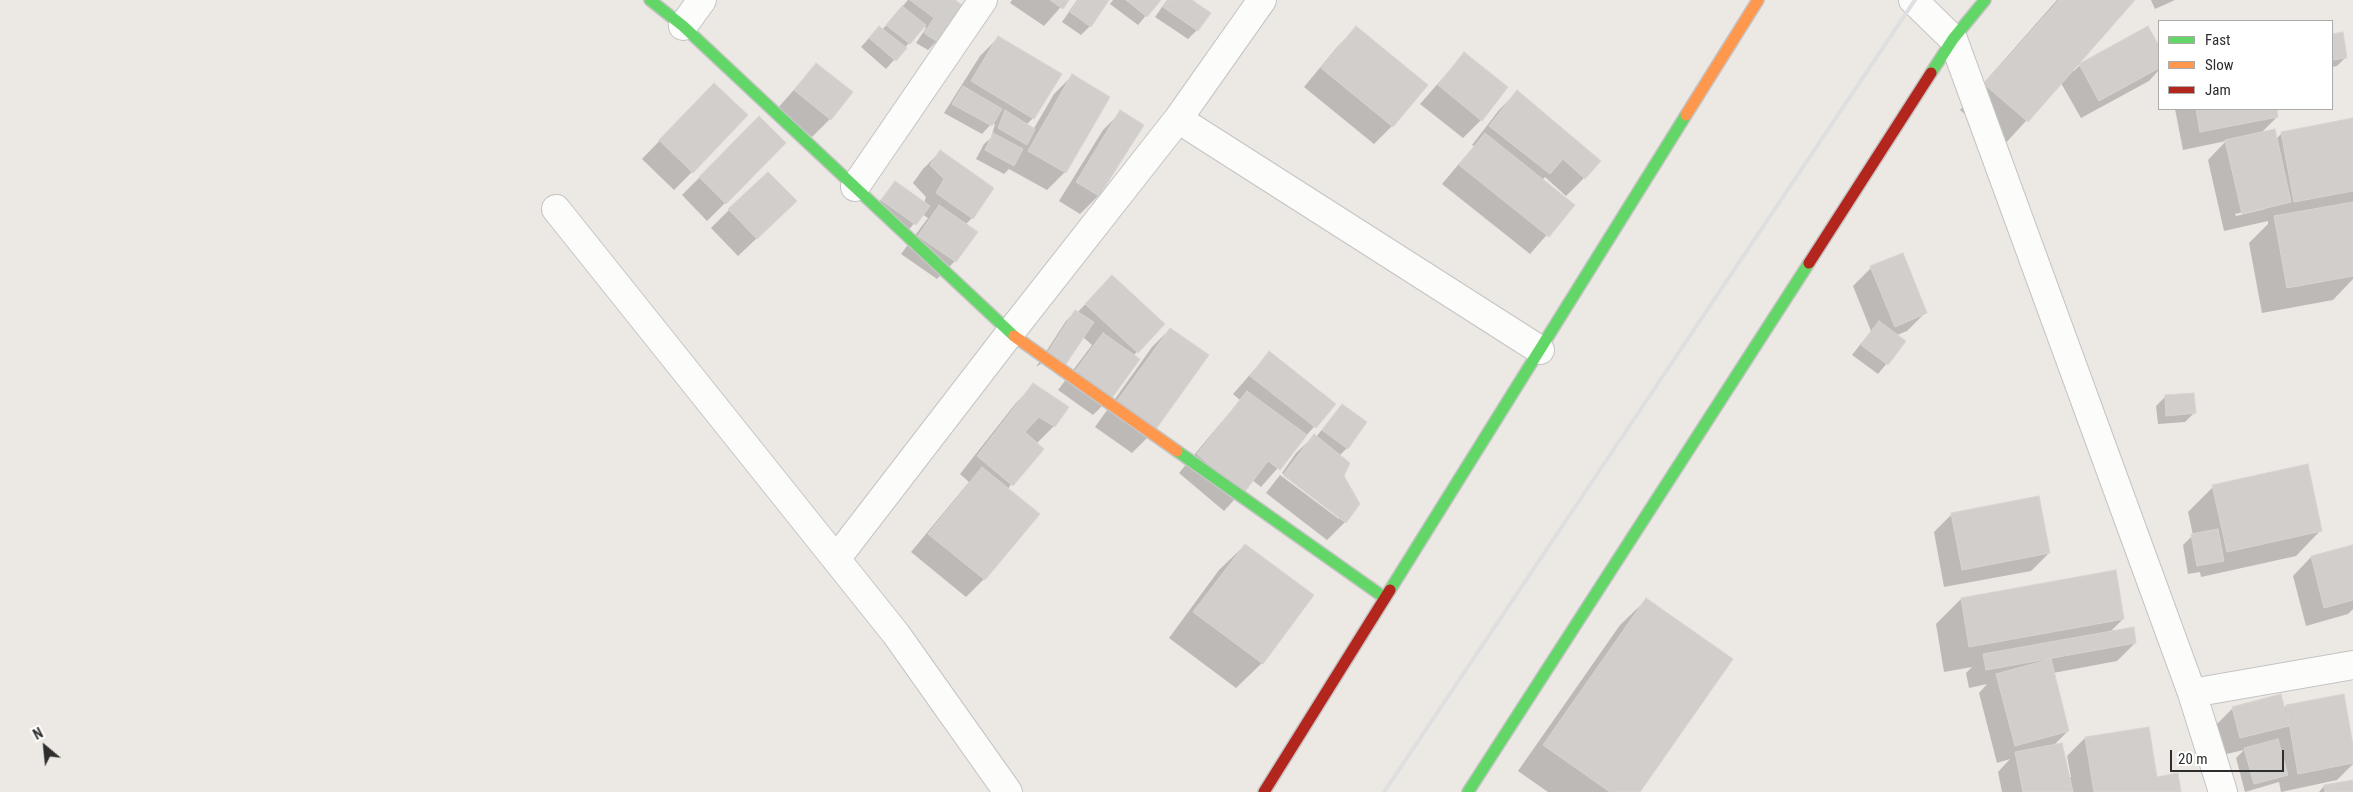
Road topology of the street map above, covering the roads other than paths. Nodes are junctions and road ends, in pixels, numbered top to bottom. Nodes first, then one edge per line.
1 (650, 0) edge
2 (702, 0) edge
3 (983, 0) edge
4 (1262, 0) edge
5 (1758, 0) edge
6 (1913, 0) edge
7 (1985, 0) edge
8 (683, 26) junction
9 (1952, 39) junction
10 (1178, 119) junction
11 (854, 187) junction
12 (556, 210) dead end
13 (1010, 333) junction
14 (1540, 350) junction
15 (836, 559) junction
16 (1385, 598) junction
17 (2353, 665) edge
18 (2192, 693) junction
19 (1008, 792) edge
20 (1264, 792) edge
21 (1468, 792) edge
22 (2223, 792) edge

1 - 8 street
2 - 8 street
3 - 11 street
4 - 10 street
5 - 14 street
6 - 9 street
7 - 9 street
8 - 11 street
9 - 18 street
9 - 21 street
10 - 13 street
10 - 14 street
11 - 13 street
12 - 15 street
13 - 15 street
13 - 16 street
14 - 16 street
15 - 19 street
16 - 20 street
17 - 18 street
18 - 22 street

